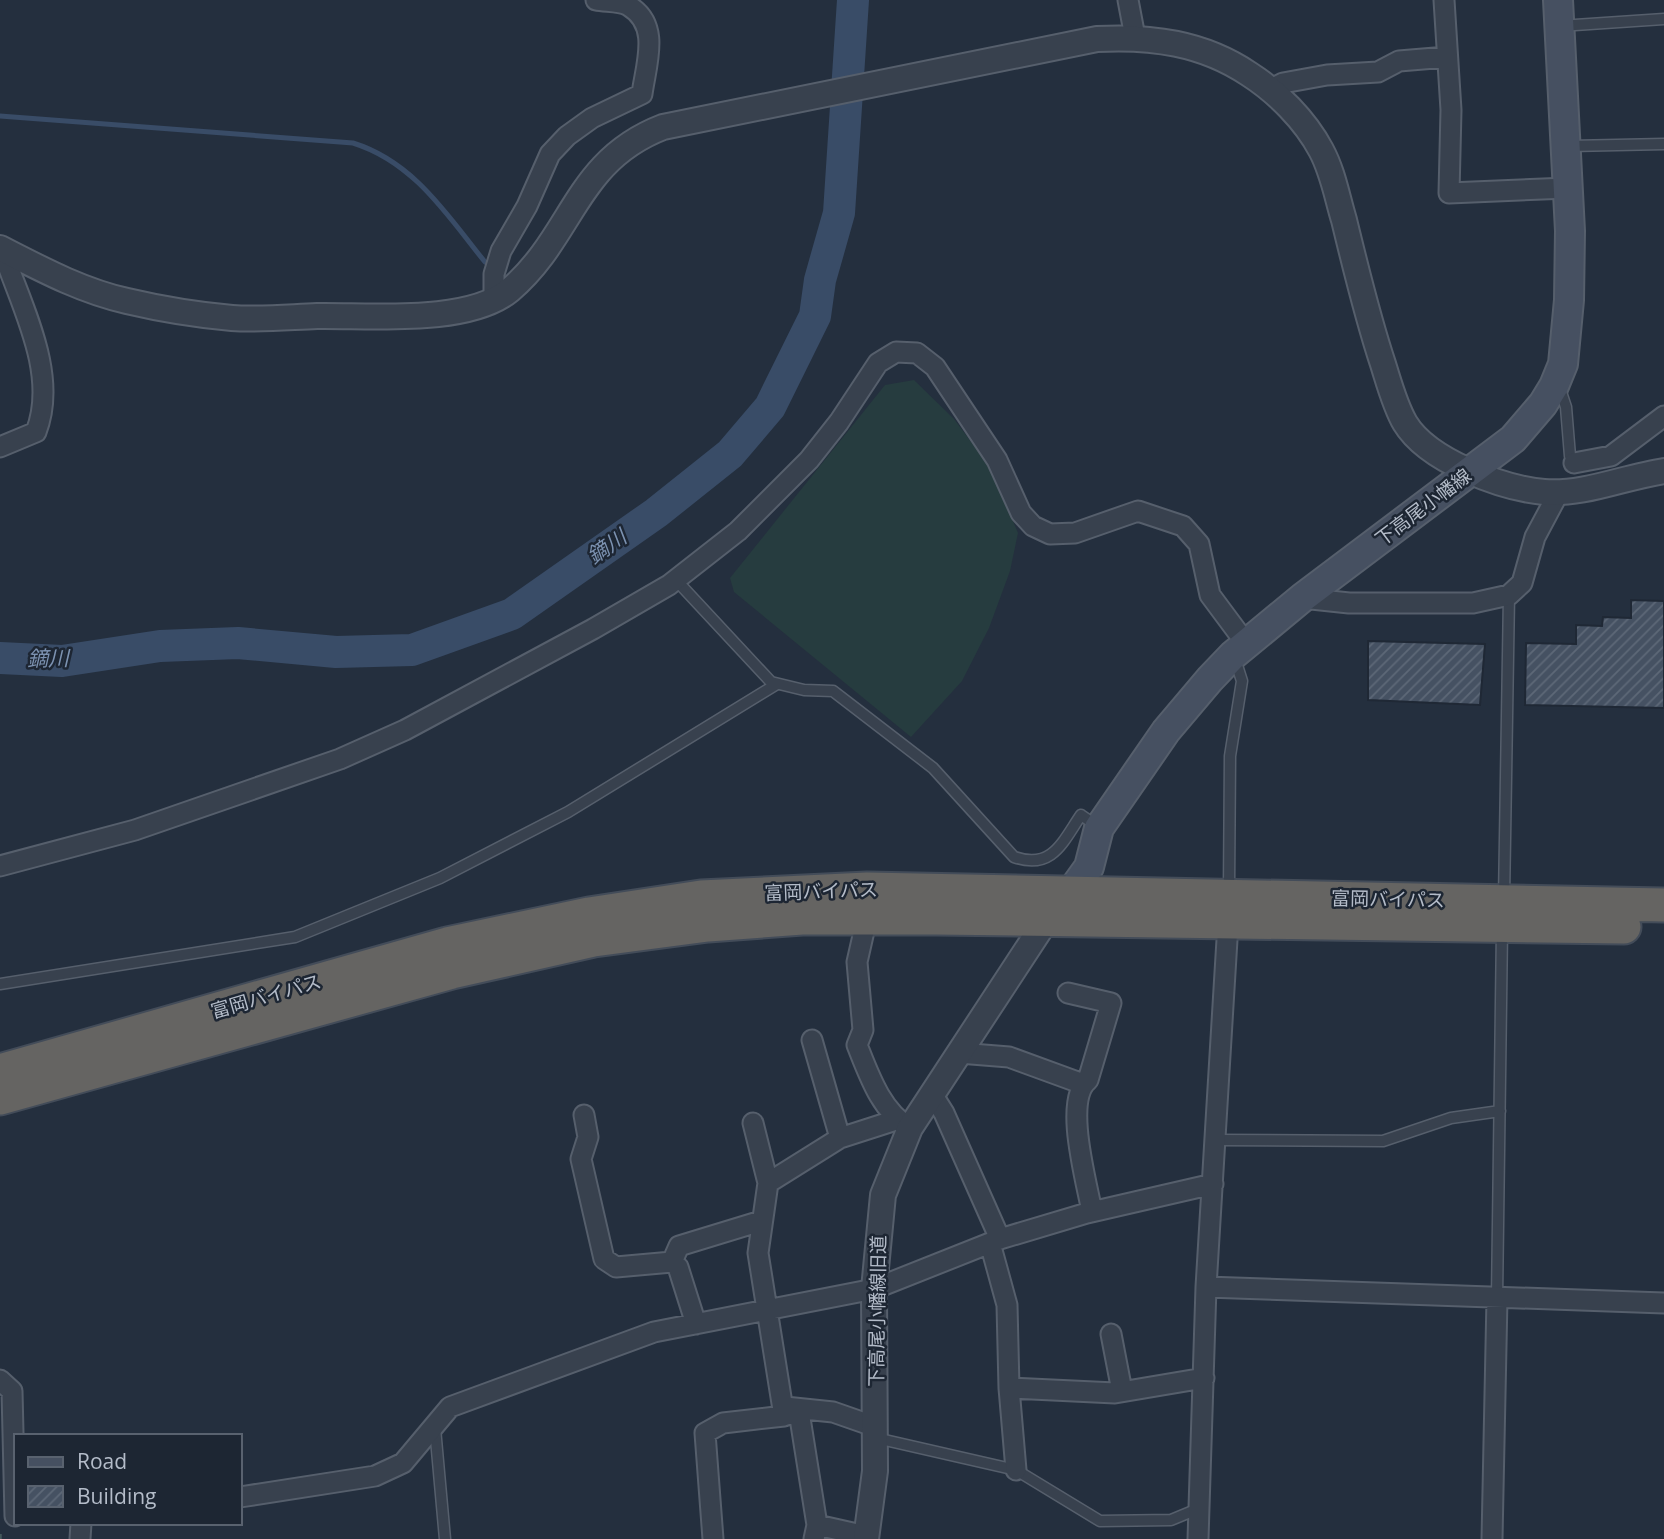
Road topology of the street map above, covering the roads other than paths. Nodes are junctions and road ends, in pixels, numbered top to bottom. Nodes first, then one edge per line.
1 (596, 0) edge
2 (1128, 0) edge
3 (1444, 0) edge
4 (1559, 13) edge
5 (1664, 19) edge
6 (1135, 37) junction
7 (1447, 57) junction
8 (1271, 89) junction
9 (1664, 144) edge
10 (1566, 146) junction
11 (1568, 188) junction
12 (1, 248) edge
13 (494, 299) junction
14 (1556, 380) junction
15 (1664, 416) edge
16 (0, 447) edge
17 (1619, 449) junction
18 (1574, 463) joint
19 (1471, 471) junction
20 (1664, 471) edge
21 (1625, 479) junction
22 (1559, 492) junction
23 (676, 580) junction
24 (1510, 595) junction
25 (1302, 598) junction
26 (1242, 648) junction
27 (777, 684) junction
28 (1099, 828) junction
29 (0, 866) edge
30 (1074, 891) junction
31 (1664, 905) edge
32 (1229, 910) junction
33 (1503, 914) junction
34 (867, 918) junction
35 (1047, 919) junction
36 (1664, 928) edge
37 (0, 984) edge
38 (1068, 993) dead end
39 (812, 1040) dead end
40 (958, 1053) junction
41 (0, 1071) edge
42 (1083, 1084) junction
43 (932, 1094) junction
44 (0, 1098) edge
45 (1500, 1111) junction
46 (584, 1115) dead end
47 (754, 1123) dead end
48 (903, 1124) junction
49 (840, 1139) junction
50 (1216, 1140) junction
51 (768, 1183) junction
52 (1213, 1184) junction
53 (1092, 1212) junction
54 (761, 1221) junction
55 (995, 1241) junction
56 (672, 1262) junction
57 (1206, 1287) junction
58 (874, 1289) junction
59 (1497, 1298) junction
60 (1664, 1303) edge
61 (765, 1309) junction
62 (696, 1324) junction
63 (1111, 1334) dead end
64 (1204, 1378) junction
65 (0, 1380) edge
66 (1009, 1388) junction
67 (1122, 1391) junction
68 (783, 1406) junction
69 (435, 1428) junction
70 (876, 1433) junction
71 (1016, 1469) junction
72 (14, 1474) edge
73 (242, 1497) edge
74 (1200, 1508) junction
75 (815, 1532) edge
76 (866, 1538) edge
77 (445, 1539) edge
78 (713, 1539) edge
79 (1198, 1539) edge
80 (1492, 1539) edge

1 - 13 street
2 - 6 street
3 - 7 street
4 - 5 lane
4 - 10 main road, 下高尾小幡線
6 - 8 street
6 - 13 street
7 - 8 street
7 - 11 street
8 - 19 street
9 - 10 lane
10 - 11 main road, 下高尾小幡線
11 - 14 main road, 下高尾小幡線
12 - 13 street
12 - 16 street
14 - 18 lane
14 - 19 main road, 下高尾小幡線
15 - 17 street
17 - 18 street
17 - 21 street
19 - 22 street
19 - 25 main road, 下高尾小幡線
20 - 21 street
21 - 22 street
22 - 24 street
23 - 26 street
23 - 27 lane
23 - 29 street
24 - 25 street
24 - 33 lane
25 - 26 main road, 下高尾小幡線
26 - 28 main road, 下高尾小幡線
26 - 32 lane
27 - 28 lane
27 - 37 lane
28 - 30 main road, 下高尾小幡線
30 - 32 highway, 富岡バイパス
30 - 35 main road, 下高尾小幡線
30 - 41 highway, 富岡バイパス
31 - 33 highway, 富岡バイパス
32 - 33 highway, 富岡バイパス
32 - 35 highway, 富岡バイパス
32 - 50 street
33 - 36 highway, 富岡バイパス
33 - 45 lane
34 - 35 highway, 富岡バイパス
34 - 44 highway, 富岡バイパス
34 - 48 street
35 - 40 street, 下高尾小幡線旧道
38 - 42 street
39 - 49 street
40 - 42 street
40 - 43 street, 下高尾小幡線旧道
42 - 53 street
43 - 48 street, 下高尾小幡線旧道
43 - 55 street
45 - 50 lane
45 - 59 lane
46 - 56 street
47 - 51 street
48 - 49 street
48 - 58 street, 下高尾小幡線旧道
49 - 51 street
50 - 52 street
51 - 54 street
52 - 53 street
52 - 57 street
53 - 55 street
54 - 56 street
54 - 61 street
55 - 58 street
55 - 66 street
56 - 62 street
57 - 59 street
57 - 64 street
58 - 61 street
58 - 70 street, 下高尾小幡線旧道
59 - 60 street
59 - 80 street
61 - 62 street
61 - 68 street
62 - 69 street
63 - 67 street
64 - 67 street
64 - 74 street
65 - 72 street
66 - 67 street
66 - 71 street
68 - 70 street
68 - 75 street
68 - 78 street
69 - 73 street
69 - 77 lane
70 - 71 lane
70 - 76 street, 下高尾小幡線旧道
71 - 74 lane
74 - 79 street
75 - 76 street

